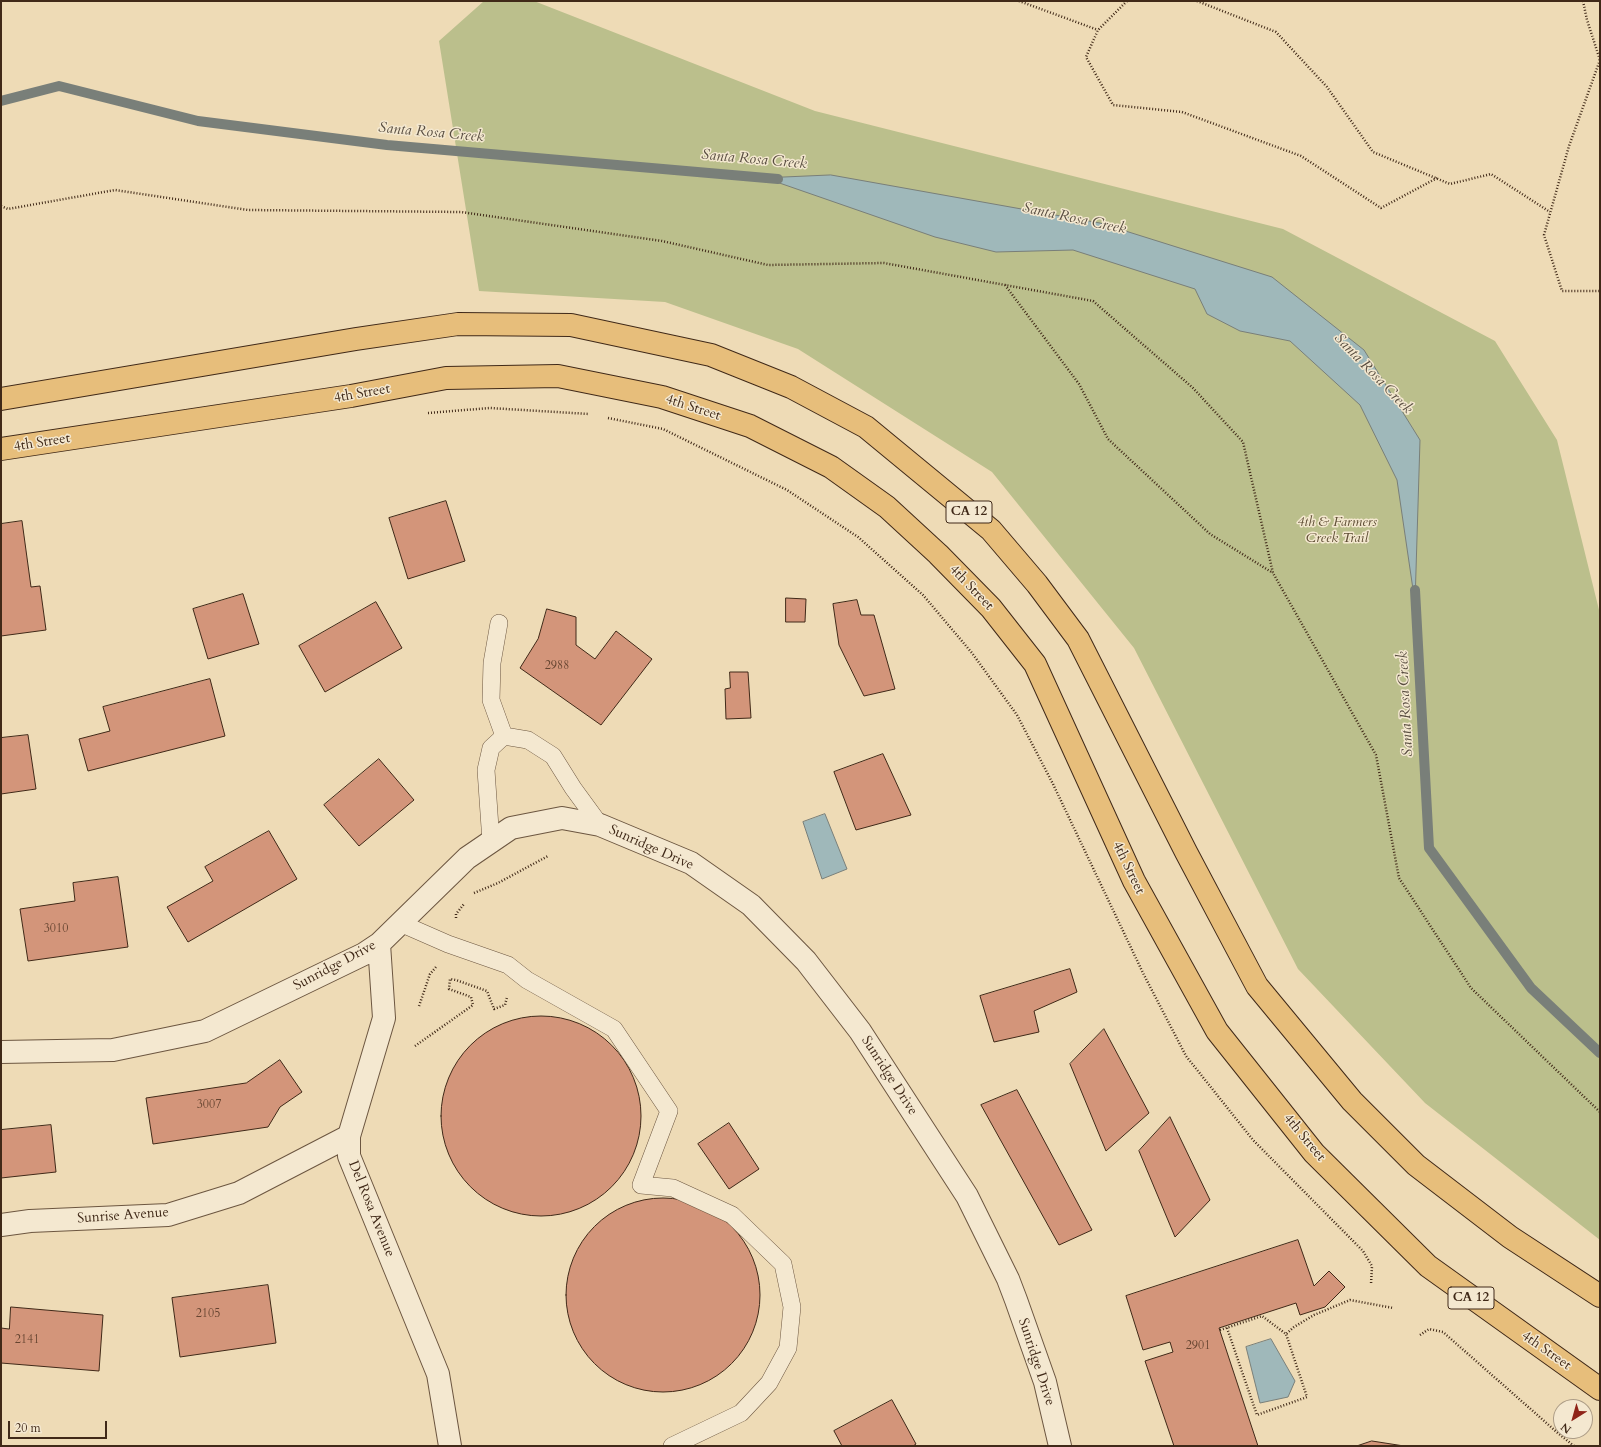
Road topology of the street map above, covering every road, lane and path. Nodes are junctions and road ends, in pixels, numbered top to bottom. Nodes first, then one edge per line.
1 (1019, 1) edge
2 (1127, 1) edge
3 (1197, 1) edge
4 (1583, 1) edge
5 (1098, 30) junction
6 (1600, 60) edge
7 (1437, 178) junction
8 (1550, 212) junction
9 (1004, 285) dead end
10 (1600, 291) edge
11 (1, 399) edge
12 (420, 413) dead end
13 (595, 415) dead end
14 (603, 416) dead end
15 (1, 449) edge
16 (1273, 573) dead end
17 (499, 624) dead end
18 (504, 736) junction
19 (600, 825) junction
20 (491, 842) junction
21 (548, 856) dead end
22 (472, 894) dead end
23 (468, 899) dead end
24 (457, 923) dead end
25 (400, 924) junction
26 (379, 944) junction
27 (440, 962) dead end
28 (507, 995) dead end
29 (419, 1006) dead end
30 (415, 1046) dead end
31 (1, 1052) edge
32 (349, 1136) junction
33 (1, 1225) edge
34 (1371, 1284) dead end
35 (1600, 1296) edge
36 (1394, 1308) dead end
37 (1227, 1328) junction
38 (1220, 1330) dead end
39 (1286, 1334) junction
40 (1420, 1335) dead end
41 (1600, 1389) edge
42 (450, 1446) edge
43 (672, 1446) edge
44 (1060, 1446) edge
45 (1574, 1446) edge

1 - 5 path
2 - 5 path
3 - 7 path
4 - 6 path
5 - 7 path
6 - 8 path
7 - 8 path
8 - 10 path
9 - 16 path
11 - 35 main road, CA 12
12 - 13 path
14 - 34 path
15 - 41 main road, 4th Street / CA 12
17 - 18 lane
18 - 19 lane
18 - 20 lane
19 - 20 street, Sunridge Drive
19 - 44 street, Sunridge Drive
20 - 25 street, Sunridge Drive
21 - 22 path
23 - 24 path
25 - 26 street, Sunridge Drive
25 - 43 lane
26 - 31 street, Sunridge Drive
26 - 32 street, Del Rosa Avenue
27 - 29 path
28 - 30 path
32 - 33 street, Sunrise Avenue
32 - 42 street, Del Rosa Avenue
36 - 39 path
37 - 38 path
37 - 39 path
37 - 39 path
40 - 45 path

